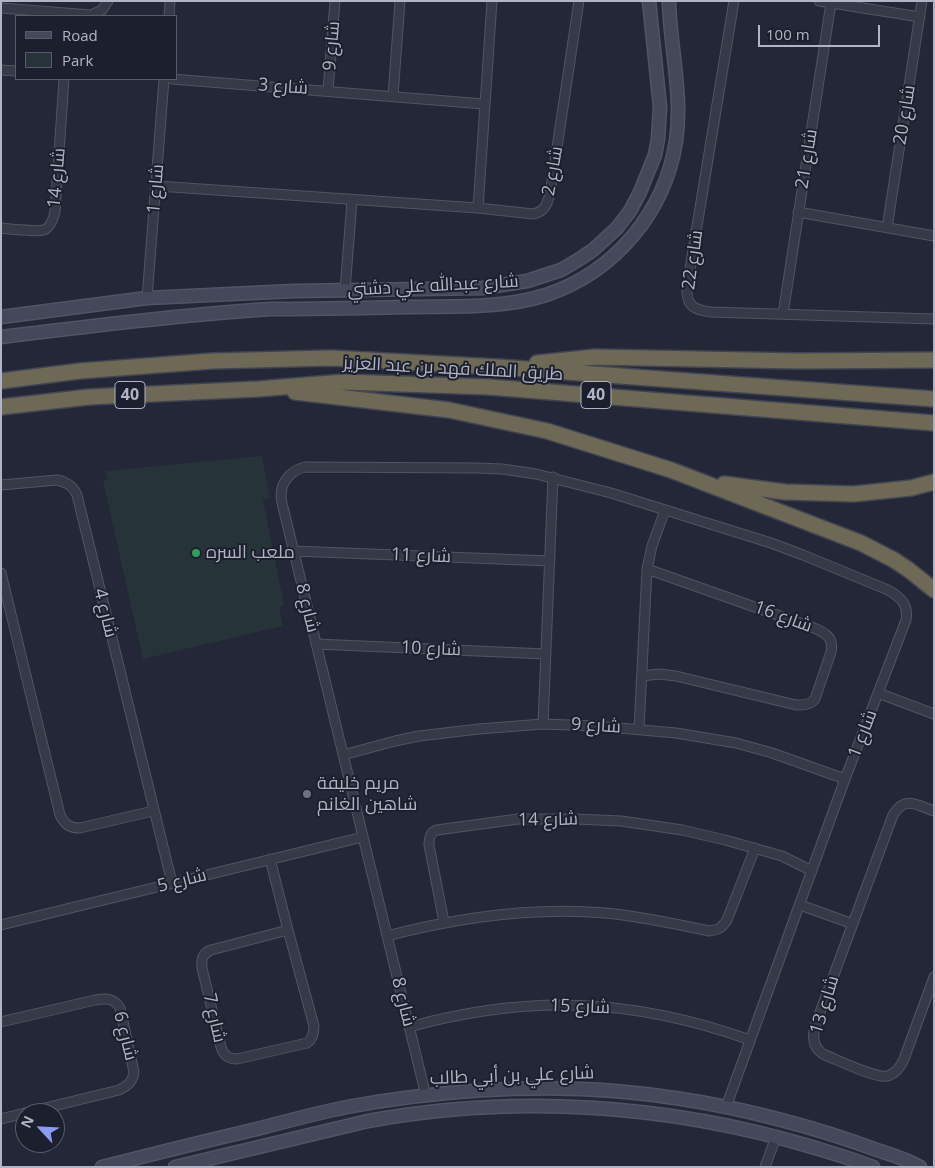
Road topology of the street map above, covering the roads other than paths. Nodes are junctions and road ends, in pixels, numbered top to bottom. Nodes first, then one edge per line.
1 (108, 1) edge
2 (170, 1) edge
3 (335, 1) edge
4 (400, 1) edge
5 (492, 1) edge
6 (579, 1) edge
7 (649, 1) edge
8 (734, 1) edge
9 (819, 1) edge
10 (922, 1) edge
11 (665, 2) edge
12 (831, 3) junction
13 (14, 5) edge
14 (1, 8) edge
15 (68, 15) edge
16 (169, 15) edge
17 (920, 17) junction
18 (1, 70) edge
19 (15, 71) edge
20 (178, 79) edge
21 (64, 80) edge
22 (164, 80) edge
23 (328, 91) junction
24 (393, 96) junction
25 (484, 104) junction
26 (156, 186) junction
27 (352, 201) junction
28 (478, 208) junction
29 (798, 212) junction
30 (1, 228) edge
31 (887, 228) junction
32 (934, 236) edge
33 (450, 289) junction
34 (345, 290) junction
35 (251, 293) junction
36 (147, 298) junction
37 (93, 306) junction
38 (341, 308) junction
39 (783, 314) junction
40 (3, 316) edge
41 (158, 319) junction
42 (934, 319) edge
43 (1, 331) edge
44 (39, 332) junction
45 (1, 337) edge
46 (934, 360) edge
47 (498, 367) junction
48 (1, 381) edge
49 (258, 389) junction
50 (934, 399) edge
51 (1, 407) edge
52 (934, 423) edge
53 (671, 470) junction
54 (553, 477) junction
55 (934, 482) edge
56 (1, 485) edge
57 (665, 510) junction
58 (293, 551) junction
59 (550, 561) junction
60 (647, 569) junction
61 (1, 573) edge
62 (934, 590) edge
63 (316, 644) junction
64 (546, 654) junction
65 (642, 676) junction
66 (878, 693) junction
67 (934, 714) edge
68 (543, 724) junction
69 (639, 729) junction
70 (343, 755) junction
71 (846, 779) junction
72 (153, 811) junction
73 (934, 811) edge
74 (363, 837) junction
75 (755, 848) junction
76 (270, 859) junction
77 (812, 871) junction
78 (172, 883) junction
79 (800, 905) junction
80 (444, 922) junction
81 (853, 924) junction
82 (1, 925) edge
83 (288, 930) junction
84 (387, 936) junction
85 (934, 977) edge
86 (1, 1022) edge
87 (409, 1027) junction
88 (750, 1040) junction
89 (529, 1089) junction
90 (594, 1090) junction
91 (426, 1096) junction
92 (526, 1106) junction
93 (726, 1107) junction
94 (592, 1108) junction
95 (1, 1119) edge
96 (776, 1137) junction
97 (860, 1144) junction
98 (220, 1161) edge
99 (864, 1164) edge
100 (102, 1167) edge
101 (175, 1167) edge
102 (765, 1167) edge
103 (920, 1167) edge

1 - 15 street
2 - 16 street
3 - 23 street, شارع 9
4 - 24 street
5 - 25 street
6 - 28 street, شارع 2
7 - 33 main road, شارع عبدالله علي دشتي
8 - 39 street, شارع 22
9 - 12 street
10 - 17 street, شارع 20
11 - 38 main road, شارع عبدالله علي دشتي
12 - 17 street
12 - 29 street, شارع 21
13 - 14 street
13 - 15 street
17 - 31 street, شارع 20
18 - 19 street
20 - 23 street, شارع 3
21 - 30 street, شارع 14
22 - 26 street, شارع 1
23 - 24 street, شارع 3
24 - 25 street, شارع 3
25 - 28 street
26 - 27 street, شارع 2
26 - 36 street, شارع 1
27 - 28 street, شارع 2
27 - 34 street
29 - 31 street
29 - 39 street, شارع 21
31 - 32 street
33 - 34 main road, شارع عبدالله علي دشتي
33 - 38 main road
34 - 35 main road, شارع عبدالله علي دشتي
35 - 36 main road, شارع عبدالله علي دشتي
35 - 41 main road
36 - 37 main road, شارع عبدالله علي دشتي
37 - 40 main road, شارع عبدالله علي دشتي
37 - 44 main road
38 - 41 main road, شارع عبدالله علي دشتي
39 - 42 street, شارع 22
40 - 43 main road
41 - 44 main road, شارع عبدالله علي دشتي
44 - 45 main road, شارع عبدالله علي دشتي
46 - 47 highway
47 - 48 highway, طريق الملك فهد بن عبد العزيز / 40
47 - 50 highway, طريق الملك فهد بن عبد العزيز / 40
49 - 51 highway, طريق الملك فهد بن عبد العزيز / 40
49 - 52 highway, طريق الملك فهد بن عبد العزيز / 40
49 - 53 highway
53 - 55 highway
53 - 62 highway
54 - 57 street, شارع 1
54 - 58 street, شارع 8
54 - 59 street
56 - 72 street, شارع 4
57 - 60 street
57 - 66 street, شارع 1
58 - 59 street, شارع 11
58 - 63 street, شارع 8
59 - 64 street
60 - 65 street
60 - 65 street, شارع 16
61 - 72 street
63 - 64 street, شارع 10
63 - 70 street, شارع 8
64 - 68 street
65 - 69 street
66 - 67 street
66 - 71 street, شارع 1
68 - 69 street, شارع 9
68 - 70 street, شارع 9
69 - 71 street, شارع 9
70 - 74 street, شارع 8
71 - 77 street, شارع 1
72 - 78 street, شارع 4
73 - 81 street, شارع 13
74 - 76 street, شارع 5
74 - 84 street, شارع 8
75 - 77 street, شارع 14
75 - 80 street
75 - 80 street, شارع 14
76 - 78 street, شارع 5
76 - 83 street, شارع 7
77 - 79 street, شارع 1
78 - 82 street, شارع 5
79 - 81 street
79 - 88 street, شارع 1
80 - 84 street
81 - 85 street, شارع 13
83 - 83 street, شارع 7
84 - 87 street, شارع 8
86 - 95 street, شارع 6
87 - 88 street, شارع 15
87 - 91 street, شارع 8
88 - 93 street, شارع 1
89 - 90 main road, شارع علي بن أبي طالب
89 - 91 main road, شارع علي بن أبي طالب
89 - 92 main road
90 - 93 main road, شارع علي بن أبي طالب
90 - 94 main road
91 - 100 main road, شارع علي بن أبي طالب
92 - 94 main road, شارع علي بن أبي طالب
92 - 98 main road, شارع علي بن أبي طالب
93 - 97 main road, شارع علي بن أبي طالب
94 - 96 main road, شارع علي بن أبي طالب
96 - 99 main road, شارع علي بن أبي طالب
96 - 102 street
97 - 99 main road
97 - 103 main road, شارع علي بن أبي طالب
98 - 101 main road, شارع علي بن أبي طالب

